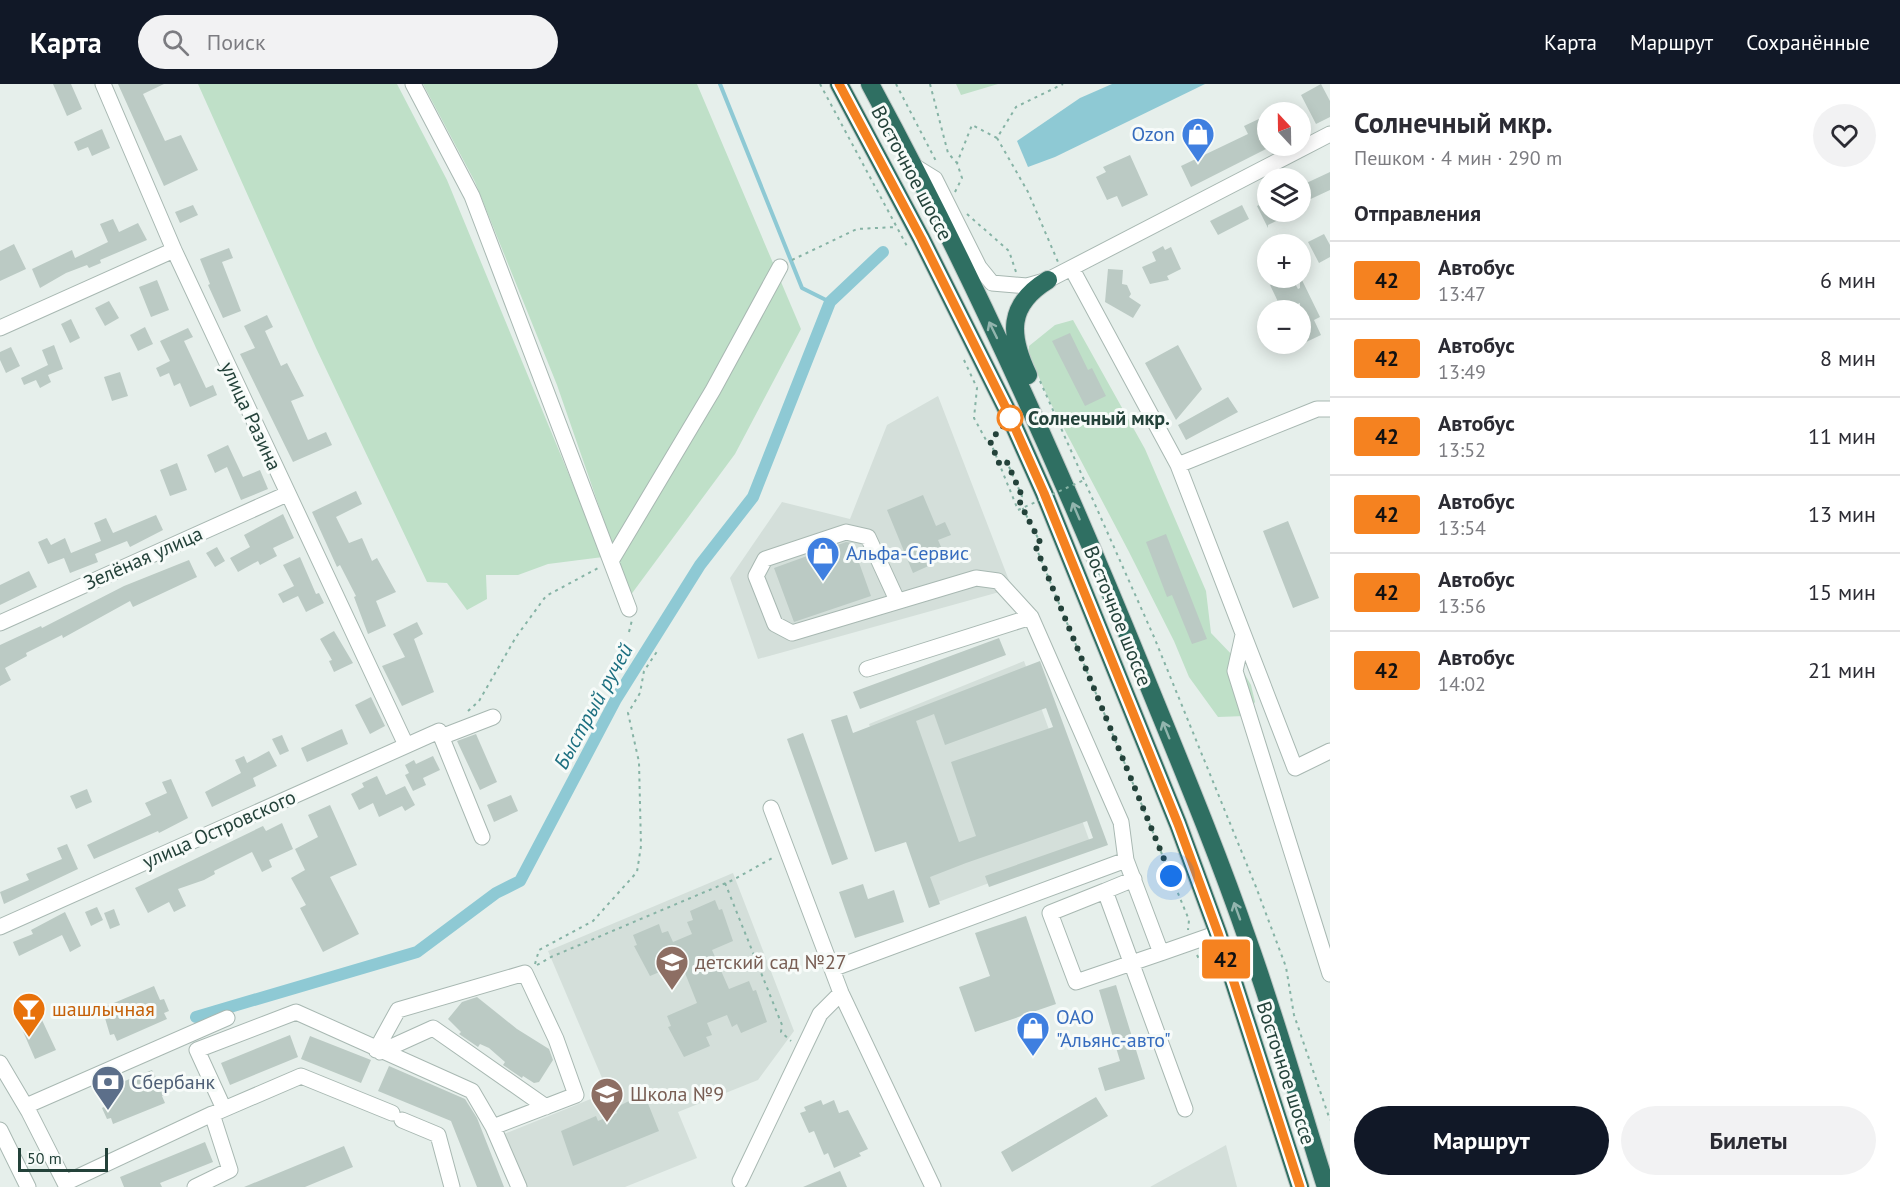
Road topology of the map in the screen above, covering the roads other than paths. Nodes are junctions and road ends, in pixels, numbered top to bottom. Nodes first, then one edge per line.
1 (103, 84) edge
2 (413, 84) edge
3 (839, 84) edge
4 (870, 84) edge
5 (1330, 134) edge
6 (914, 166) junction
7 (174, 250) junction
8 (780, 267) dead end
9 (1060, 274) junction
10 (0, 328) edge
11 (1330, 409) edge
12 (1046, 440) junction
13 (1178, 465) junction
14 (287, 494) junction
15 (611, 561) junction
16 (897, 600) junction
17 (629, 609) dead end
18 (1031, 617) junction
19 (0, 623) edge
20 (1243, 635) junction
21 (867, 669) dead end
22 (493, 717) dead end
23 (440, 734) junction
24 (406, 744) junction
25 (1330, 751) edge
26 (771, 808) dead end
27 (482, 837) dead end
28 (1126, 860) junction
29 (1134, 879) junction
30 (1105, 891) junction
31 (0, 927) edge
32 (1218, 933) junction
33 (1161, 953) junction
34 (1131, 963) junction
35 (832, 969) junction
36 (1330, 974) edge
37 (841, 993) junction
38 (227, 1018) dead end
39 (378, 1051) junction
40 (1, 1071) edge
41 (26, 1106) junction
42 (546, 1107) junction
43 (1185, 1109) dead end
44 (218, 1112) junction
45 (493, 1127) junction
46 (0, 1130) edge
47 (742, 1184) edge
48 (66, 1185) edge
49 (931, 1186) edge
50 (28, 1187) edge
51 (195, 1187) edge
52 (452, 1187) edge
53 (519, 1187) edge
54 (725, 1187) edge
55 (1300, 1187) edge
56 (1326, 1187) edge

1 - 7 street, улица Разина
2 - 15 street
3 - 32 highway, Восточное шоссе
4 - 6 highway, Восточное шоссе
5 - 9 street
6 - 9 street
12 -> 6 highway, Восточное шоссе
7 - 10 street
7 - 14 street, улица Разина
8 - 15 street
9 - 12 highway
9 - 13 street
11 - 13 street
56 -> 12 highway, Восточное шоссе
13 - 20 street
14 - 19 street, Зелёная улица
14 - 24 street, улица Разина
15 - 17 street
16 - 16 street
16 - 18 street
18 - 21 street
18 - 28 street
20 - 25 street
20 - 36 street
22 - 23 street, улица Островского
23 - 24 street, улица Островского
23 - 27 street
24 - 31 street, улица Островского
26 - 35 street
28 - 29 street
28 - 35 street
29 - 30 street
29 - 33 street
30 - 34 street
30 - 34 street
32 - 33 street
32 - 55 highway, Восточное шоссе
33 - 34 street
34 - 43 street
35 - 37 street
37 - 47 street
37 - 49 street
38 - 41 street
39 - 42 street
39 - 42 street
39 - 44 street
39 - 45 street
40 - 41 street
41 - 48 street
42 - 45 street
44 - 48 street
44 - 51 street
44 - 52 street
45 - 53 street
46 - 50 street
47 - 54 street

